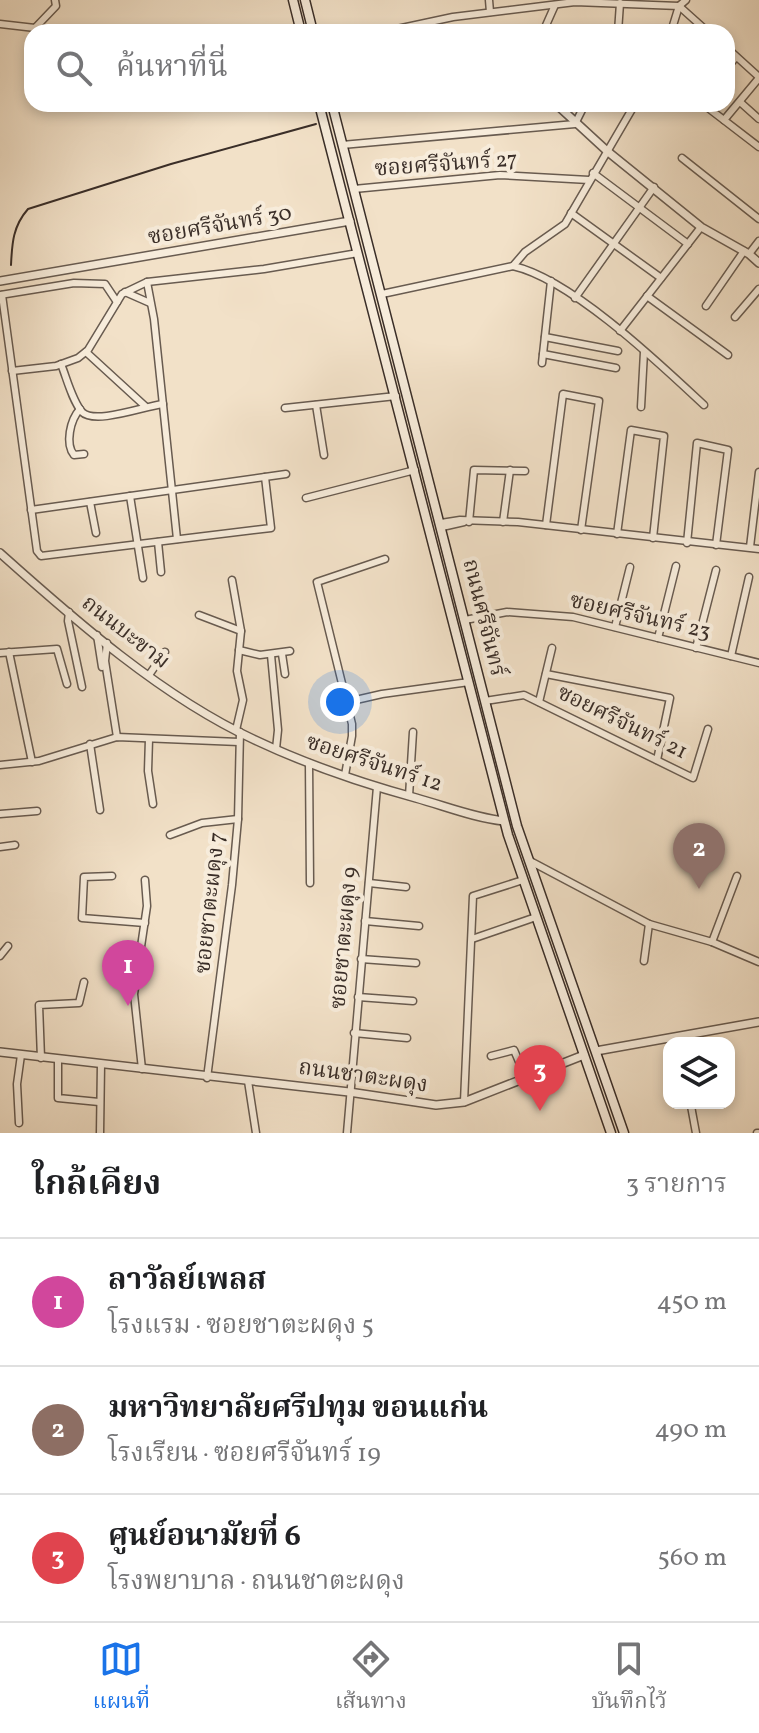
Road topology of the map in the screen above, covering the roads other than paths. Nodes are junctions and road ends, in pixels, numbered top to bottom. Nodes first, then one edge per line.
1 (55, 0) edge
2 (293, 0) edge
3 (305, 0) edge
4 (489, 0) edge
5 (686, 0) edge
6 (608, 1) edge
7 (644, 2) edge
8 (620, 3) junction
9 (555, 5) junction
10 (679, 6) junction
11 (490, 12) junction
12 (697, 22) edge
13 (0, 24) edge
14 (39, 24) edge
15 (299, 24) edge
16 (311, 24) edge
17 (420, 24) edge
18 (547, 24) edge
19 (619, 24) edge
20 (673, 24) edge
21 (24, 27) edge
22 (736, 57) edge
23 (759, 77) edge
24 (740, 102) junction
25 (735, 108) edge
26 (321, 112) edge
27 (334, 112) edge
28 (564, 112) edge
29 (581, 112) edge
30 (630, 112) edge
31 (714, 112) edge
32 (731, 112) edge
33 (759, 119) edge
34 (724, 120) junction
35 (575, 124) junction
36 (342, 145) junction
37 (759, 147) edge
38 (607, 151) junction
39 (682, 158) dead end
40 (591, 177) junction
41 (654, 187) junction
42 (354, 189) junction
43 (640, 207) junction
44 (571, 213) junction
45 (759, 219) edge
46 (350, 221) junction
47 (701, 227) junction
48 (759, 241) edge
49 (614, 243) junction
50 (688, 244) junction
51 (370, 251) junction
52 (746, 252) junction
53 (358, 253) junction
54 (759, 263) edge
55 (513, 266) junction
56 (661, 278) junction
57 (0, 281) edge
58 (551, 281) junction
59 (147, 282) junction
60 (759, 289) edge
61 (125, 292) junction
62 (382, 294) junction
63 (1, 295) edge
64 (647, 296) junction
65 (575, 298) junction
66 (117, 302) junction
67 (150, 303) junction
68 (706, 306) dead end
69 (735, 317) dead end
70 (620, 331) junction
71 (545, 337) junction
72 (618, 351) dead end
73 (86, 352) junction
74 (644, 352) junction
75 (543, 354) junction
76 (728, 355) dead end
77 (542, 363) dead end
78 (61, 364) junction
79 (616, 368) dead end
80 (12, 371) junction
81 (396, 396) junction
82 (163, 404) junction
83 (316, 405) junction
84 (704, 405) dead end
85 (145, 406) junction
86 (641, 407) dead end
87 (285, 408) dead end
88 (80, 409) junction
89 (84, 454) dead end
90 (324, 455) dead end
91 (415, 470) junction
92 (510, 470) junction
93 (525, 471) dead end
94 (759, 472) edge
95 (286, 474) dead end
96 (265, 477) junction
97 (172, 490) junction
98 (130, 496) junction
99 (306, 498) dead end
100 (90, 502) junction
101 (31, 510) junction
102 (467, 522) junction
103 (503, 522) junction
104 (441, 525) junction
105 (546, 525) junction
106 (581, 530) junction
107 (96, 533) dead end
108 (617, 534) junction
109 (653, 538) junction
110 (177, 539) junction
111 (158, 542) junction
112 (687, 543) junction
113 (137, 544) junction
114 (716, 545) junction
115 (750, 547) junction
116 (759, 549) edge
117 (0, 553) edge
118 (385, 559) dead end
119 (676, 566) dead end
120 (630, 567) dead end
121 (716, 570) dead end
122 (161, 572) dead end
123 (749, 577) dead end
124 (143, 578) dead end
125 (232, 580) dead end
126 (69, 612) junction
127 (199, 615) dead end
128 (465, 620) junction
129 (615, 627) junction
130 (241, 631) junction
131 (97, 635) junction
132 (658, 638) junction
133 (107, 643) junction
134 (552, 648) dead end
135 (696, 648) junction
136 (239, 650) junction
137 (9, 652) junction
138 (165, 652) dead end
139 (0, 653) edge
140 (271, 655) junction
141 (731, 656) junction
142 (759, 663) edge
143 (285, 674) dead end
144 (546, 674) junction
145 (104, 675) dead end
146 (149, 675) junction
147 (469, 682) junction
148 (67, 684) dead end
149 (82, 687) dead end
150 (485, 701) junction
151 (347, 702) junction
152 (539, 702) junction
153 (708, 729) dead end
154 (238, 731) junction
155 (413, 732) dead end
156 (117, 737) junction
157 (149, 739) junction
158 (239, 742) junction
159 (90, 744) junction
160 (276, 749) junction
161 (657, 760) junction
162 (32, 762) junction
163 (309, 763) junction
164 (0, 765) edge
165 (345, 775) junction
166 (377, 787) junction
167 (409, 796) junction
168 (153, 804) dead end
169 (100, 810) dead end
170 (37, 811) dead end
171 (0, 814) edge
172 (238, 819) junction
173 (504, 821) junction
174 (516, 822) junction
175 (170, 835) dead end
176 (15, 845) dead end
177 (0, 847) edge
178 (530, 861) junction
179 (112, 876) dead end
180 (737, 876) dead end
181 (145, 880) dead end
182 (523, 880) junction
183 (310, 883) dead end
184 (369, 883) junction
185 (406, 887) dead end
186 (536, 917) junction
187 (365, 921) junction
188 (145, 923) junction
189 (649, 924) junction
190 (419, 926) dead end
191 (472, 939) junction
192 (712, 942) junction
193 (8, 946) dead end
194 (0, 956) edge
195 (361, 959) junction
196 (644, 961) dead end
197 (759, 962) edge
198 (416, 963) dead end
199 (84, 982) dead end
200 (358, 997) junction
201 (413, 1001) dead end
202 (759, 1022) edge
203 (354, 1033) junction
204 (407, 1038) dead end
205 (596, 1051) junction
206 (0, 1052) edge
207 (21, 1055) junction
208 (584, 1055) junction
209 (491, 1056) dead end
210 (41, 1058) junction
211 (58, 1060) junction
212 (101, 1064) junction
213 (142, 1069) junction
214 (207, 1078) junction
215 (526, 1078) junction
216 (248, 1081) junction
217 (349, 1092) junction
218 (99, 1102) junction
219 (464, 1102) junction
220 (692, 1109) edge
221 (618, 1116) junction
222 (606, 1120) junction
223 (19, 1123) dead end
224 (100, 1133) edge
225 (256, 1133) edge
226 (347, 1133) edge
227 (611, 1133) edge
228 (624, 1133) edge
229 (696, 1133) edge

1 - 14 street
2 - 15 main road
3 - 16 main road
4 - 11 street
5 - 10 street
6 - 8 street
6 - 9 street
7 - 8 street
7 - 10 street
8 - 19 street
9 - 11 street
9 - 18 street
10 - 12 street
10 - 20 street
11 - 17 street
13 - 21 street
22 - 23 street
23 - 24 street
24 - 25 street
24 - 33 street
26 - 46 main road, ถนนศรีจันทร์
27 - 36 main road, ถนนศรีจันทร์
28 - 35 street
29 - 35 street
30 - 38 street
31 - 34 street
32 - 34 street
34 - 37 street
35 - 36 street
35 - 38 street
36 - 42 main road, ถนนศรีจันทร์
38 - 40 street
38 - 41 street
39 - 45 street
40 - 42 street, ซอยศรีจันทร์ 27
40 - 43 street
40 - 44 street
41 - 43 street
41 - 47 street
42 - 51 main road, ถนนศรีจันทร์
43 - 49 street
43 - 50 street
44 - 49 street
44 - 55 street
46 - 53 main road, ถนนศรีจันทร์
46 - 57 street, ซอยศรีจันทร์ 30
47 - 50 street
47 - 52 street
48 - 52 street
49 - 56 street
49 - 65 street
50 - 56 street
51 - 53 main road
51 - 62 main road, ถนนศรีจันทร์
52 - 54 street
52 - 68 street
53 - 59 street
53 - 81 main road, ถนนศรีจันทร์
55 - 58 street
55 - 62 street
56 - 64 street
58 - 65 street
58 - 71 street
59 - 61 street
59 - 67 street
60 - 69 street
61 - 66 street
61 - 67 street
62 - 104 main road, ถนนศรีจันทร์
63 - 66 street
63 - 80 street
64 - 70 street
64 - 76 street
65 - 70 street
66 - 73 street
67 - 82 street
70 - 74 street
71 - 72 street
71 - 75 street
73 - 78 street
73 - 85 street
74 - 84 street
74 - 86 street
75 - 77 street
75 - 79 street
78 - 80 street
78 - 88 street
80 - 101 street
81 - 83 street
81 - 91 main road, ถนนศรีจันทร์
82 - 85 street
82 - 97 street
83 - 87 street
83 - 90 street
85 - 88 street
88 - 89 street
91 - 99 street
91 - 147 main road, ถนนศรีจันทร์
92 - 93 street
92 - 102 street
92 - 103 street
94 - 115 street
95 - 96 street
96 - 97 street
96 - 110 street
97 - 98 street
97 - 110 street
98 - 100 street
98 - 113 street
100 - 101 street
100 - 107 street
101 - 113 street
102 - 103 street
102 - 104 street
103 - 105 street
104 - 128 main road, ถนนศรีจันทร์
105 - 106 street
105 - 106 street
106 - 108 street
108 - 109 street
108 - 109 street
109 - 112 street
110 - 111 street
111 - 113 street
111 - 122 street
112 - 114 street
112 - 114 street
113 - 124 street
114 - 115 street
115 - 116 street
117 - 126 street, ถนนบะขาม
118 - 151 street
119 - 132 street
120 - 129 street
121 - 135 street
123 - 141 street
125 - 130 street, ซอยชาตะผดุง 7
126 - 131 street, ถนนบะขาม
126 - 149 street
127 - 130 street
128 - 129 street, ซอยศรีจันทร์ 23
128 - 150 main road, ถนนศรีจันทร์
129 - 132 street, ซอยศรีจันทร์ 23
130 - 136 street, ซอยชาตะผดุง 7
131 - 133 street, ถนนบะขาม
131 - 145 street
132 - 135 street, ซอยศรีจันทร์ 23
133 - 146 street, ถนนบะขาม
133 - 156 street
134 - 144 street
135 - 141 street, ซอยศรีจันทร์ 23
136 - 140 street
136 - 154 street, ซอยชาตะผดุง 7
137 - 139 street
137 - 148 street
137 - 162 street
138 - 146 street
140 - 143 street
140 - 160 street
141 - 142 street, ซอยศรีจันทร์ 23
144 - 152 street
144 - 161 street
146 - 154 street, ถนนบะขาม
147 - 151 street
147 - 173 main road, ถนนศรีจันทร์
150 - 152 street, ซอยศรีจันทร์ 21
150 - 174 main road, ถนนศรีจันทร์
151 - 165 street
152 - 161 street, ซอยศรีจันทร์ 21
153 - 161 street, ซอยศรีจันทร์ 21
154 - 158 street, ซอยชาตะผดุง 7
154 - 160 street, ซอยศรีจันทร์ 12
155 - 167 street
156 - 157 street
156 - 159 street
157 - 158 street
157 - 168 street
158 - 172 street, ซอยชาตะผดุง 7
159 - 162 street
159 - 169 street
160 - 163 street, ซอยศรีจันทร์ 12
162 - 164 street
163 - 165 street, ซอยศรีจันทร์ 12
163 - 183 street
165 - 166 street, ซอยศรีจันทร์ 12
166 - 167 street, ซอยศรีจันทร์ 12
166 - 184 street, ซอยชาตะผดุง 9
167 - 173 street, ซอยศรีจันทร์ 12
170 - 171 street
172 - 175 street
172 - 214 street, ซอยชาตะผดุง 7
173 - 174 main road
173 - 182 main road, ถนนศรีจันทร์
174 - 178 main road, ถนนศรีจันทร์
176 - 177 street
178 - 189 street
178 - 205 main road, ถนนศรีจันทร์
179 - 188 street
180 - 192 street
181 - 188 street
182 - 186 main road, ถนนศรีจันทร์
182 - 191 street
184 - 185 street
184 - 187 street, ซอยชาตะผดุง 9
186 - 191 street
186 - 208 main road, ถนนศรีจันทร์
187 - 190 street
187 - 195 street, ซอยชาตะผดุง 9
188 - 213 street
189 - 192 street
189 - 196 street
191 - 219 street
192 - 197 street
193 - 194 street
195 - 198 street
195 - 200 street, ซอยชาตะผดุง 9
199 - 210 street
200 - 201 street
200 - 203 street, ซอยชาตะผดุง 9
202 - 205 street, ถนนชาตะผดุง
203 - 204 street
203 - 217 street, ซอยชาตะผดุง 9
205 - 208 main road, ถนนชาตะผดุง
205 - 221 main road, ถนนศรีจันทร์
206 - 207 street, ถนนชาตะผดุง
207 - 210 street, ถนนชาตะผดุง
207 - 223 street
208 - 215 street, ถนนชาตะผดุง
208 - 222 main road, ถนนศรีจันทร์
209 - 215 street
210 - 211 street, ถนนชาตะผดุง
211 - 212 street, ถนนชาตะผดุง
211 - 218 street
212 - 213 street, ถนนชาตะผดุง
212 - 218 street
213 - 214 street, ถนนชาตะผดุง
214 - 216 street, ถนนชาตะผดุง
215 - 219 street, ถนนชาตะผดุง
216 - 217 street, ถนนชาตะผดุง
216 - 225 street
217 - 219 street, ถนนชาตะผดุง
217 - 226 street, ซอยชาตะผดุง 9
218 - 224 street
220 - 229 street
221 - 222 main road
221 - 228 main road, ถนนศรีจันทร์
222 - 227 main road, ถนนศรีจันทร์

